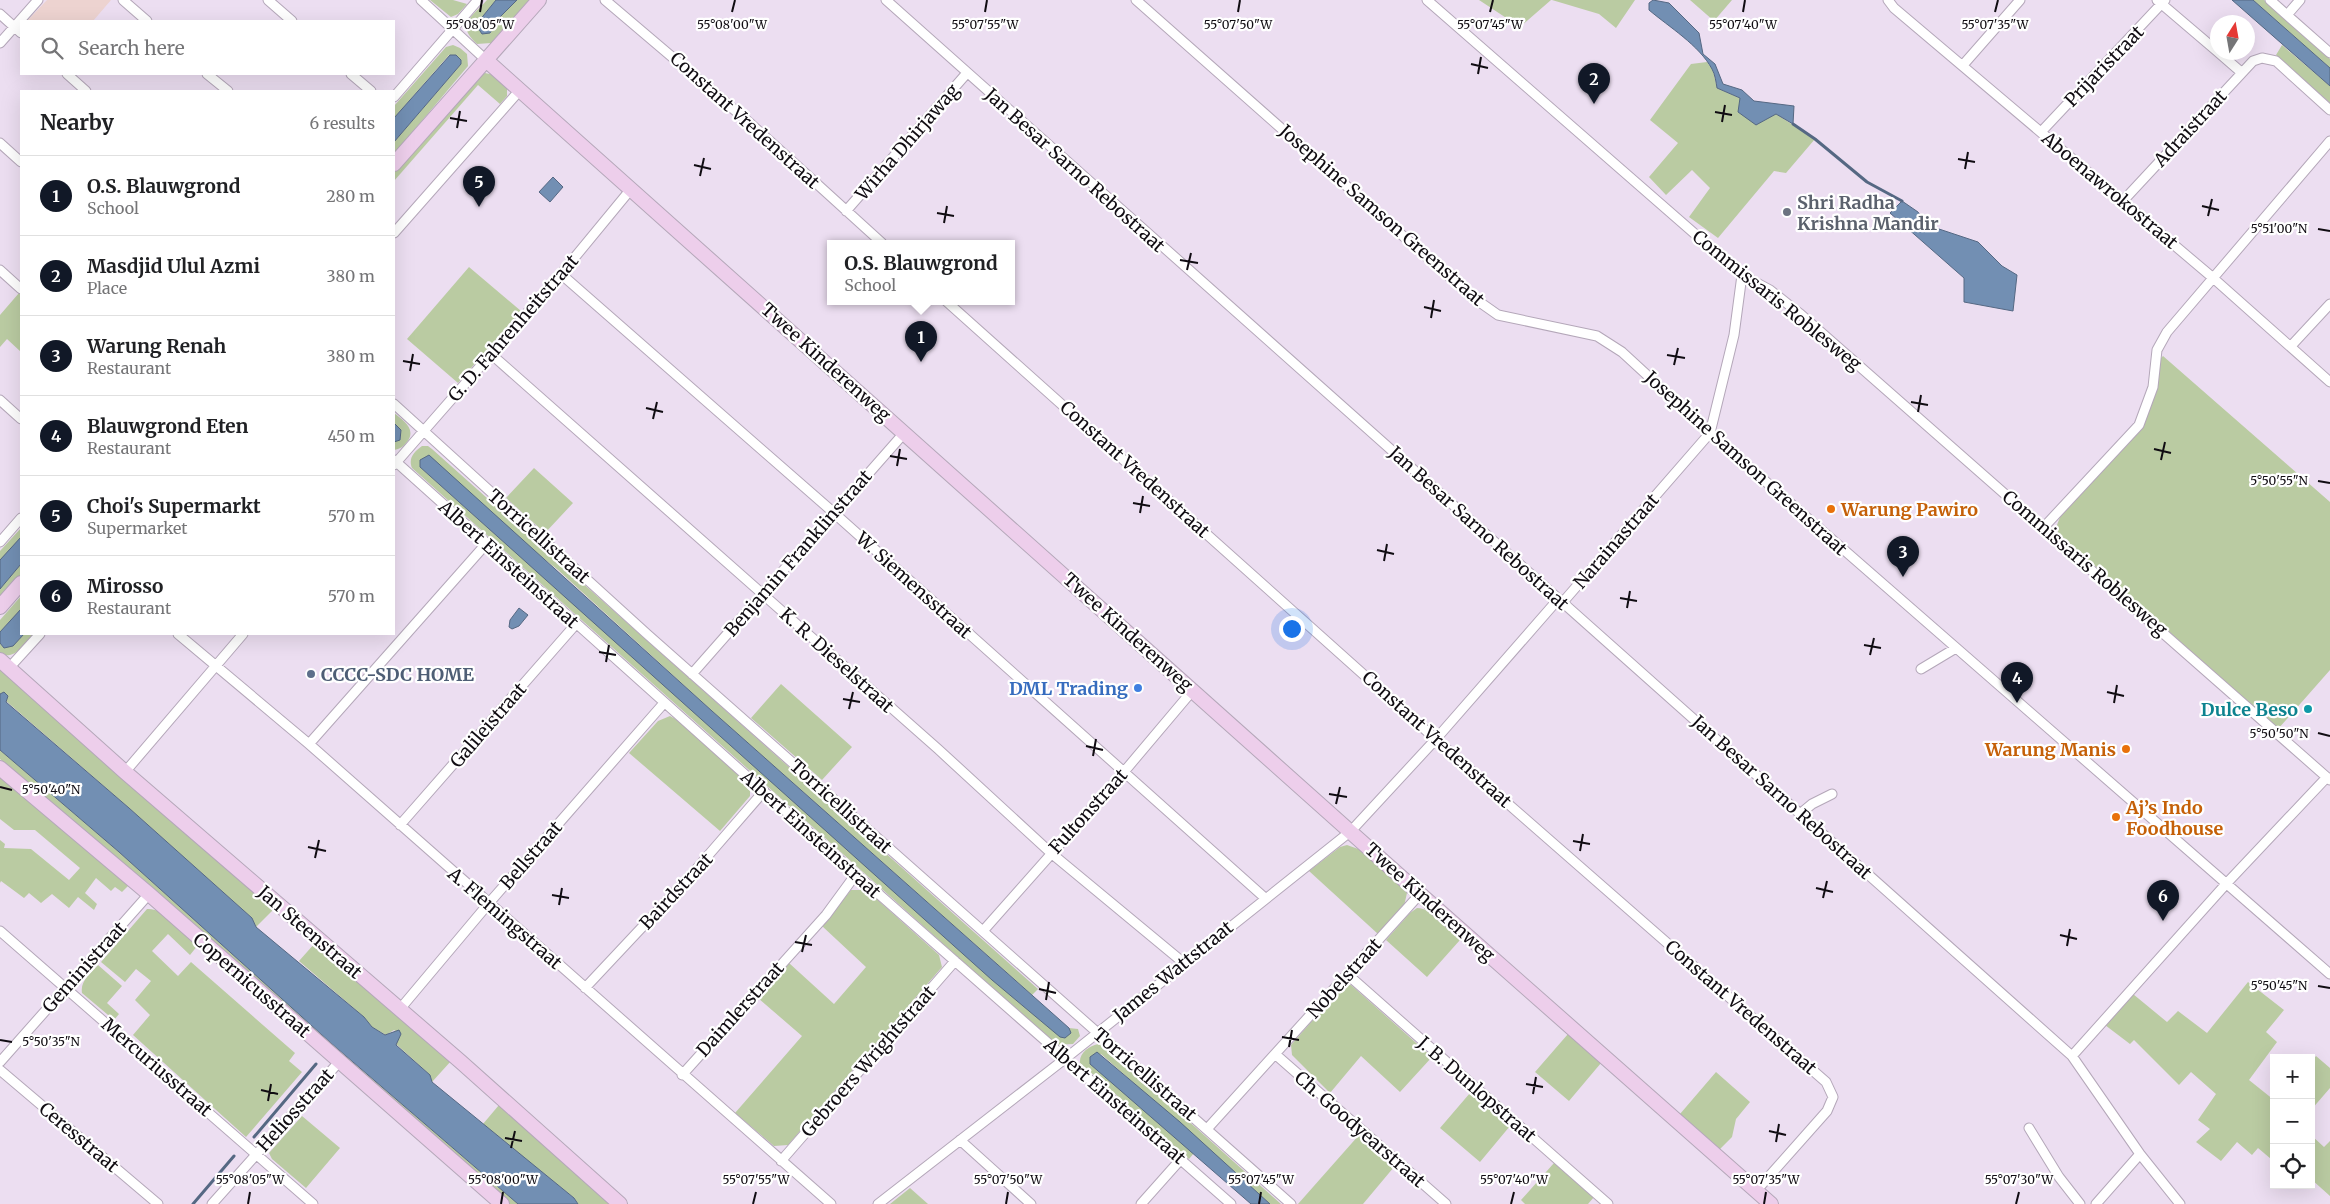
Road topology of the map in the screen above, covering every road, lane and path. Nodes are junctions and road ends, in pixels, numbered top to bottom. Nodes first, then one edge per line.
1 (38, 0) edge
2 (123, 0) edge
3 (268, 0) edge
4 (421, 0) edge
5 (478, 0) edge
6 (539, 0) edge
7 (606, 0) edge
8 (886, 0) edge
9 (1136, 0) edge
10 (1427, 0) edge
11 (1888, 0) edge
12 (2020, 0) edge
13 (2270, 0) edge
14 (2300, 0) edge
15 (2162, 2) edge
16 (0, 14) edge
17 (2287, 15) junction
18 (25, 20) edge
19 (146, 20) edge
20 (291, 20) edge
21 (453, 28) junction
22 (18, 30) edge
23 (0, 43) edge
24 (2210, 45) edge
25 (2330, 52) edge
26 (486, 60) junction
27 (2227, 60) edge
28 (1962, 64) junction
29 (2241, 72) junction
30 (967, 73) junction
31 (68, 75) edge
32 (209, 75) edge
33 (352, 75) edge
34 (85, 90) edge
35 (227, 90) edge
36 (370, 90) edge
37 (520, 90) junction
38 (395, 96) edge
39 (2330, 110) edge
40 (2041, 132) junction
41 (2330, 141) edge
42 (0, 143) edge
43 (20, 161) edge
44 (395, 163) edge
45 (631, 189) junction
46 (2122, 202) junction
47 (846, 211) junction
48 (395, 233) edge
49 (879, 240) edge
50 (0, 270) edge
51 (561, 274) junction
52 (1742, 275) junction
53 (2212, 277) junction
54 (20, 288) edge
55 (2330, 304) edge
56 (950, 305) edge
57 (2291, 346) junction
58 (491, 354) junction
59 (2330, 382) edge
60 (0, 400) edge
61 (395, 405) edge
62 (20, 418) edge
63 (424, 431) junction
64 (905, 432) junction
65 (1710, 434) junction
66 (395, 462) edge
67 (834, 513) junction
68 (20, 519) edge
69 (2044, 528) junction
70 (0, 542) edge
71 (486, 544) junction
72 (20, 584) edge
73 (762, 593) junction
74 (1563, 602) junction
75 (0, 607) edge
76 (576, 624) junction
77 (39, 635) edge
78 (179, 635) edge
79 (242, 635) edge
80 (1956, 648) junction
81 (5, 664) edge
82 (215, 665) junction
83 (1921, 669) dead end
84 (692, 674) junction
85 (1193, 690) junction
86 (664, 703) junction
87 (1436, 739) junction
88 (309, 744) junction
89 (0, 768) edge
90 (125, 772) junction
91 (1123, 773) junction
92 (2328, 779) edge
93 (764, 791) junction
94 (1832, 794) dead end
95 (1800, 814) junction
96 (400, 825) junction
97 (1351, 831) junction
98 (1051, 853) junction
99 (856, 874) junction
100 (2226, 884) junction
101 (149, 894) junction
102 (1420, 894) junction
103 (1265, 898) junction
104 (489, 903) junction
105 (0, 931) edge
106 (983, 931) junction
107 (955, 961) junction
108 (1184, 964) junction
109 (1347, 974) junction
110 (2330, 974) edge
111 (66, 988) junction
112 (585, 988) junction
113 (400, 1009) junction
114 (1097, 1032) junction
115 (1275, 1054) junction
116 (2072, 1056) junction
117 (1066, 1058) junction
118 (0, 1062) edge
119 (339, 1062) junction
120 (0, 1070) edge
121 (682, 1075) junction
122 (2029, 1128) dead end
123 (1207, 1129) junction
124 (960, 1140) junction
125 (256, 1154) junction
126 (2140, 1154) junction
127 (1181, 1159) junction
128 (781, 1161) junction
129 (1756, 1191) junction
130 (158, 1204) edge
131 (212, 1204) edge
132 (313, 1204) edge
133 (502, 1204) edge
134 (620, 1204) edge
135 (831, 1204) edge
136 (878, 1204) edge
137 (1031, 1204) edge
138 (1141, 1204) edge
139 (1231, 1204) edge
140 (1291, 1204) edge
141 (1446, 1204) edge
142 (1608, 1204) edge
143 (1771, 1204) edge
144 (2080, 1204) edge
145 (2096, 1204) edge
146 (2180, 1204) edge

1 - 18 street
2 - 19 street
3 - 20 street
4 - 21 street
5 - 21 street
6 - 26 street
7 - 47 street, Constant Vredenstraat
8 - 30 street, Jan Besar Sarno Rebostraat
9 - 65 street, Josephine Samson Greenstraat
10 - 52 street, Commissaris Roblesweg
11 - 28 street, Aboenawrokostraat
12 - 28 street
13 - 17 street
14 - 17 street
15 - 24 street
15 - 40 street, Prijaristraat
16 - 22 street
17 - 25 street
21 - 26 street
21 - 38 street
22 - 23 street
26 - 37 street, Twee Kinderenweg
26 - 44 street
27 - 29 street
28 - 40 street, Aboenawrokostraat
29 - 39 street, Adraistraat
29 - 46 street, Adraistraat
30 - 47 street, Wirha Dhirjawag
30 - 74 street, Jan Besar Sarno Rebostraat
31 - 34 street
32 - 35 street
33 - 36 street
37 - 45 street, Twee Kinderenweg
37 - 48 street
40 - 46 street, Aboenawrokostraat
41 - 53 street
42 - 43 street
45 - 51 street, G. D. Fahrenheitstraat
45 - 64 street, Twee Kinderenweg
46 - 53 street, Aboenawrokostraat
47 - 49 street, Constant Vredenstraat
50 - 54 street
51 - 58 street, G. D. Fahrenheitstraat
51 - 67 street, W. Siemensstraat
52 - 65 street, Narainastraat
52 - 69 street, Commissaris Roblesweg
53 - 57 street, Aboenawrokostraat
53 - 69 street
55 - 57 street
56 - 87 street, Constant Vredenstraat
57 - 59 street, Aboenawrokostraat
58 - 63 street, G. D. Fahrenheitstraat
58 - 73 street, K. R. Dieselstraat
60 - 62 street
61 - 63 street, Torricellistraat
63 - 66 street, G. D. Fahrenheitstraat
63 - 84 street, Torricellistraat
64 - 67 street, Benjamin Franklinstraat
64 - 85 street, Twee Kinderenweg
65 - 74 street, Narainastraat
65 - 80 street, Josephine Samson Greenstraat
66 - 71 street, Albert Einsteinstraat
67 - 73 street, Benjamin Franklinstraat
67 - 91 street, W. Siemensstraat
68 - 70 street
69 - 92 street, Commissaris Roblesweg
71 - 76 street, Albert Einsteinstraat
71 - 88 street
72 - 75 street
73 - 84 street, Benjamin Franklinstraat
73 - 98 street, K. R. Dieselstraat
74 - 87 street, Narainastraat
74 - 95 street, Jan Besar Sarno Rebostraat
76 - 86 street, Albert Einsteinstraat
76 - 96 street, Galileistraat
77 - 81 street
78 - 82 street, A. Flemingstraat
79 - 82 street
80 - 83 street
80 - 100 street, Josephine Samson Greenstraat
81 - 90 street, Jan Steenstraat
82 - 88 street, A. Flemingstraat
82 - 90 street
84 - 106 street, Torricellistraat
85 - 91 street, Fultonstraat
85 - 97 street, Twee Kinderenweg
86 - 93 street, Albert Einsteinstraat
86 - 104 street, Bellstraat
87 - 97 street, Narainastraat
87 - 129 street, Constant Vredenstraat
88 - 96 street, A. Flemingstraat
89 - 101 street, Copernicusstraat
90 - 113 street, Jan Steenstraat
91 - 98 street, Fultonstraat
91 - 103 street, W. Siemensstraat
92 - 100 street
93 - 99 street, Albert Einsteinstraat
93 - 112 street, Bairdstraat
94 - 95 street
95 - 116 street, Jan Besar Sarno Rebostraat
96 - 104 street, A. Flemingstraat
97 - 102 street, Twee Kinderenweg
97 - 103 street, James Wattstraat
98 - 106 street, Fultonstraat
98 - 108 street, K. R. Dieselstraat
99 - 107 street, Albert Einsteinstraat
99 - 121 street, Daimlerstraat
100 - 110 street, Josephine Samson Greenstraat
100 - 116 street
101 - 111 street, Geministraat
101 - 119 street, Copernicusstraat
102 - 109 street, Nobelstraat
102 - 129 street, Twee Kinderenweg
103 - 108 street, James Wattstraat
104 - 112 street, A. Flemingstraat
104 - 113 street, Bellstraat
105 - 111 street, Mercuriusstraat
106 - 114 street, Torricellistraat
107 - 117 street, Albert Einsteinstraat
107 - 128 street, Gebroers Wrightstraat
108 - 114 street, James Wattstraat
109 - 115 street, Nobelstraat
109 - 142 street, J. B. Dunlopstraat
111 - 118 street, Geministraat
111 - 125 street, Mercuriusstraat
112 - 121 street, A. Flemingstraat
113 - 134 street, Jan Steenstraat
114 - 117 street, James Wattstraat
114 - 123 street, Torricellistraat
115 - 123 street, Nobelstraat
115 - 141 street, Ch. Goodyearstraat
116 - 126 street, Jan Besar Sarno Rebostraat
117 - 124 street, James Wattstraat
117 - 127 street, Albert Einsteinstraat
119 - 125 street, Heliosstraat
119 - 133 street, Copernicusstraat
120 - 130 street, Ceresstraat
121 - 128 street, A. Flemingstraat
122 - 144 street
123 - 140 street, Torricellistraat
124 - 136 street, James Wattstraat
124 - 137 street
125 - 131 street, Heliosstraat
125 - 132 street, Mercuriusstraat
126 - 145 street
126 - 146 street, Jan Besar Sarno Rebostraat
127 - 138 street
127 - 139 street, Albert Einsteinstraat
128 - 135 street, A. Flemingstraat
129 - 143 street, Twee Kinderenweg

